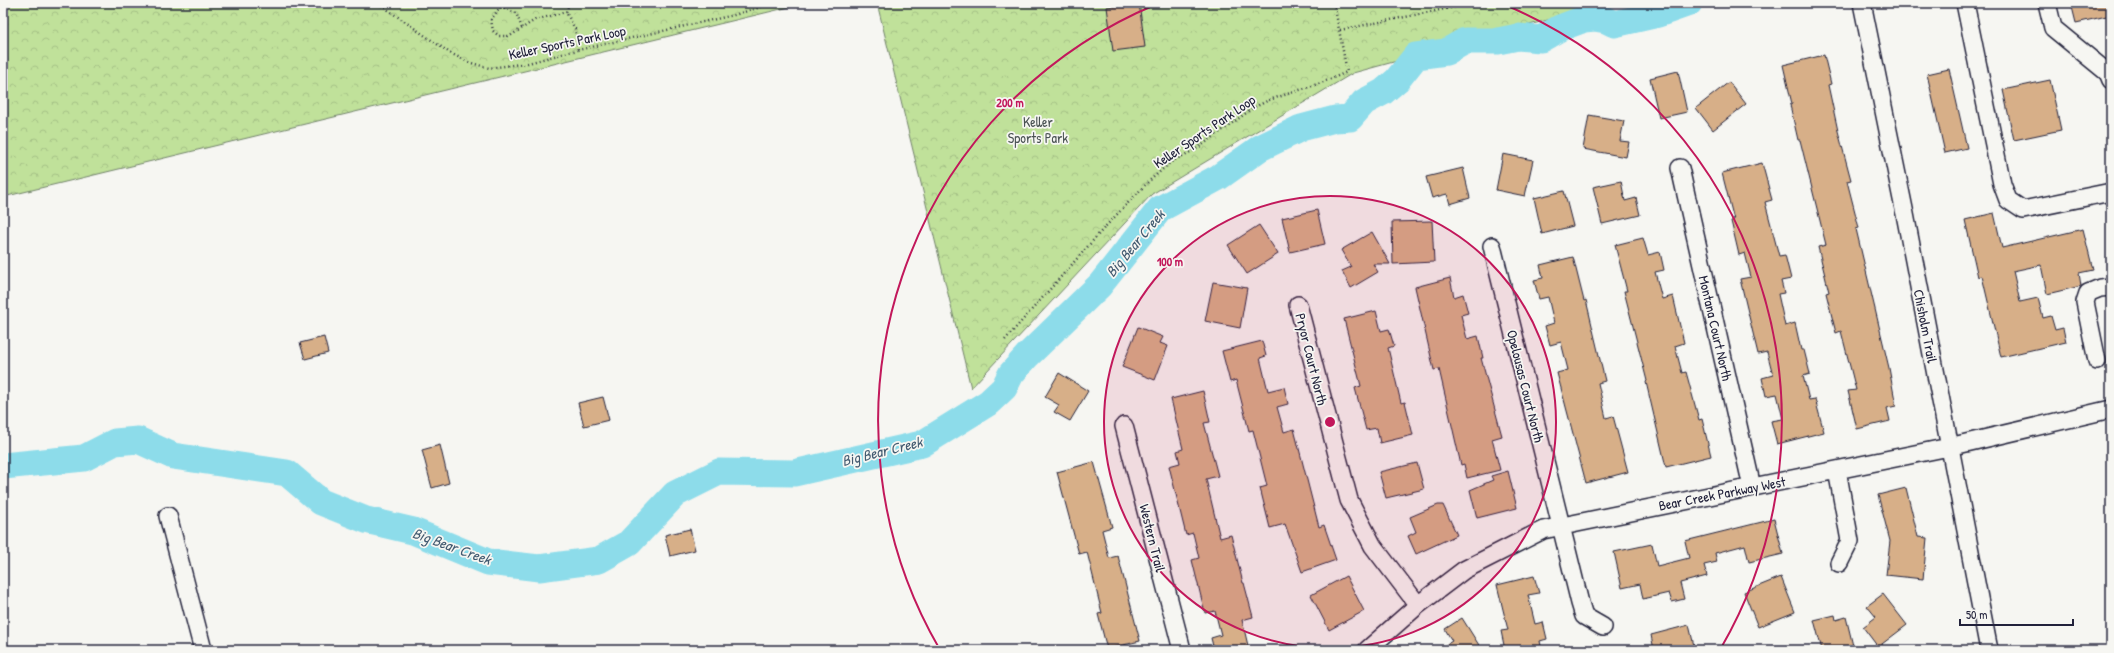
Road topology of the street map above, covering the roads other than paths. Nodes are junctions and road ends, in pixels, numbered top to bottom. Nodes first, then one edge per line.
1 (1862, 3) edge
2 (1965, 3) edge
3 (2048, 3) edge
4 (2110, 74) edge
5 (1680, 168) dead end
6 (2111, 192) edge
7 (1492, 246) dead end
8 (2111, 287) edge
9 (1298, 305) dead end
10 (2096, 361) dead end
11 (2111, 409) edge
12 (1124, 426) dead end
13 (1949, 447) junction
14 (1837, 470) junction
15 (1752, 487) junction
16 (168, 516) dead end
17 (1560, 526) junction
18 (1839, 563) dead end
19 (1418, 605) junction
20 (1604, 627) dead end
21 (203, 650) edge
22 (1182, 650) edge
23 (1367, 650) edge
24 (1988, 650) edge

1 - 13 street, Chisholm Trail
2 - 6 street
3 - 4 street
5 - 15 street, Montana Court North
7 - 17 street, Opelousas Court North
8 - 10 street
9 - 19 street, Pryor Court North
11 - 13 street, Bear Creek Parkway West
12 - 22 street, Western Trail
13 - 14 street, Bear Creek Parkway West
13 - 24 street, Chisholm Trail
14 - 15 street, Bear Creek Parkway West
14 - 18 street
15 - 17 street, Bear Creek Parkway West
16 - 21 street
17 - 19 street, Bear Creek Parkway West
17 - 20 street, Opelousas Court North
19 - 23 street, Bear Creek Parkway West

